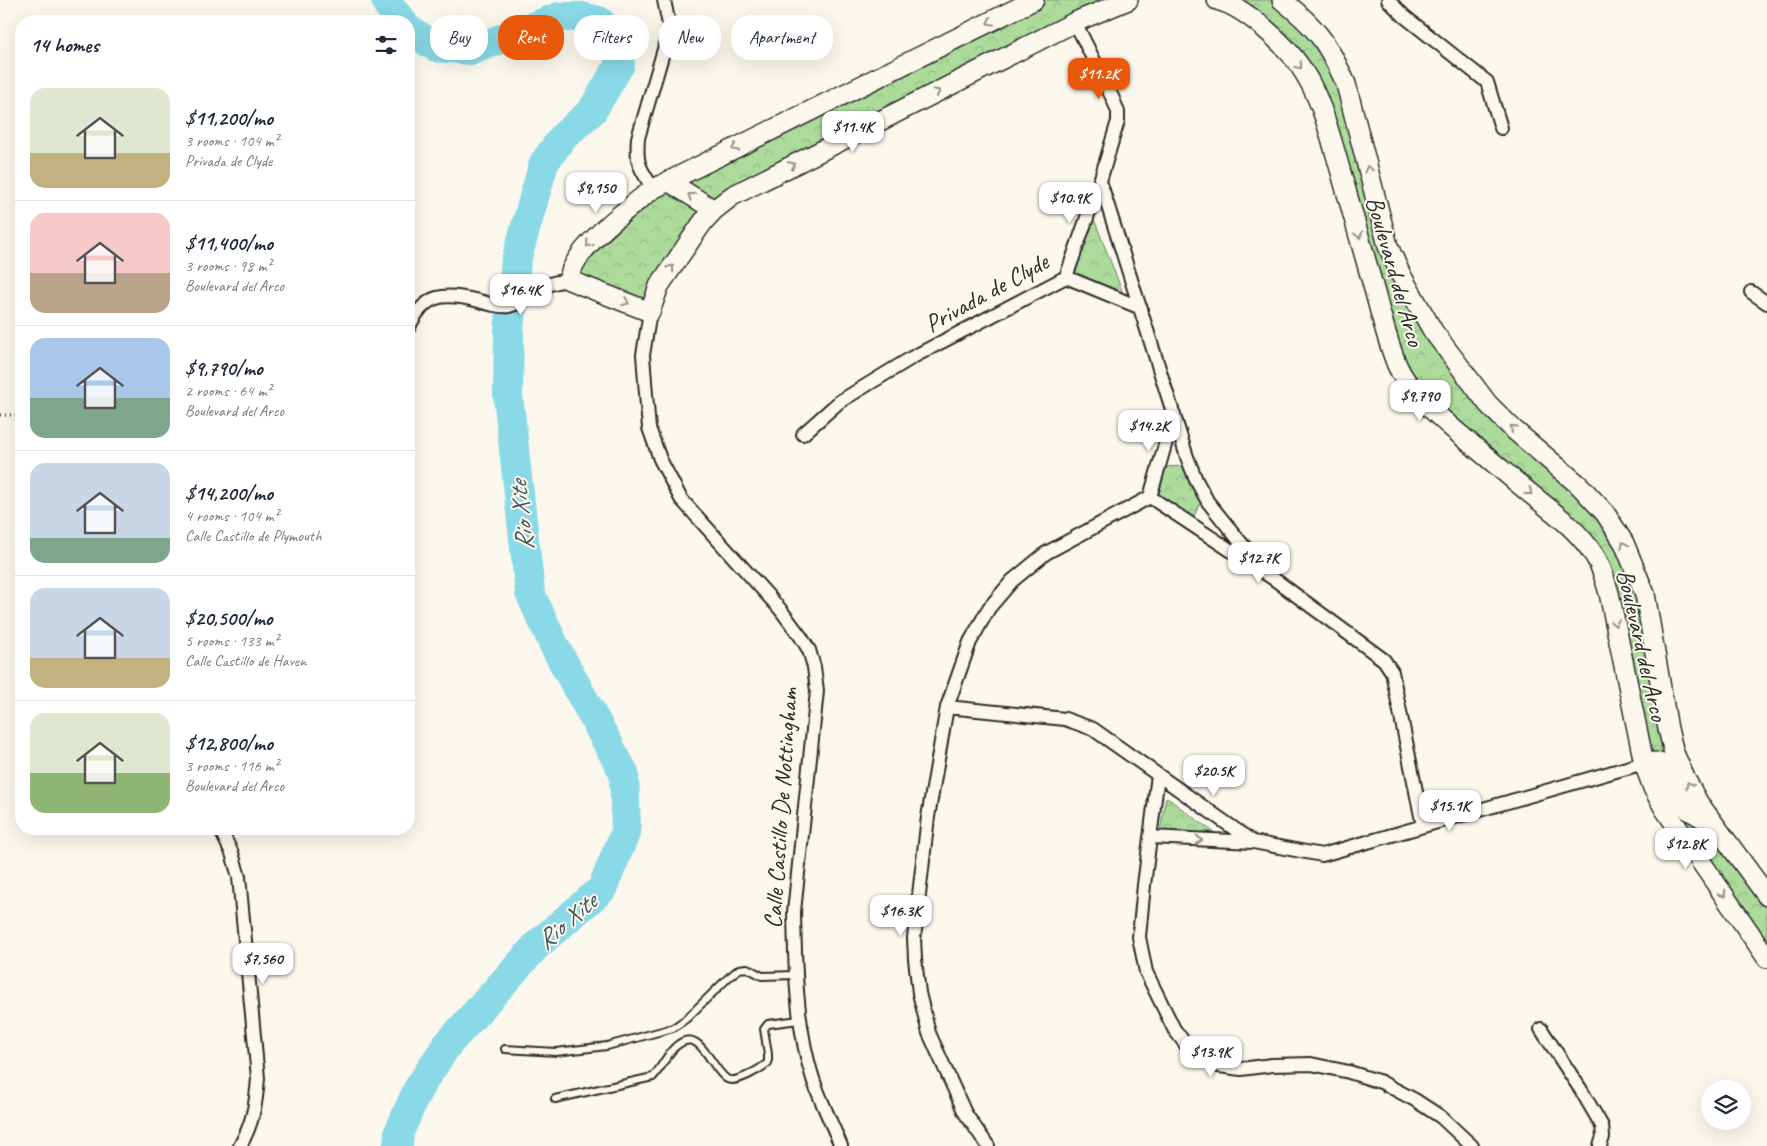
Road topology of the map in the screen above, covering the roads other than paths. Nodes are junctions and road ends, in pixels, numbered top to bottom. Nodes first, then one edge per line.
1 (664, 0) edge
2 (1034, 0) edge
3 (1128, 0) edge
4 (1216, 0) edge
5 (1282, 0) edge
6 (1388, 0) edge
7 (1075, 22) junction
8 (1500, 128) dead end
9 (1100, 181) junction
10 (661, 185) junction
11 (714, 210) junction
12 (1066, 277) junction
13 (569, 280) junction
14 (1751, 292) dead end
15 (1767, 303) edge
16 (1140, 308) junction
17 (650, 312) junction
18 (415, 316) edge
19 (1174, 414) junction
20 (803, 434) dead end
21 (1150, 497) junction
22 (1274, 579) junction
23 (947, 707) junction
24 (1644, 763) junction
25 (1158, 775) junction
26 (1423, 826) junction
27 (1716, 826) junction
28 (223, 835) edge
29 (1151, 837) junction
30 (1253, 842) junction
31 (1767, 896) edge
32 (1767, 958) edge
33 (797, 975) junction
34 (800, 1020) junction
35 (1541, 1029) dead end
36 (505, 1049) dead end
37 (555, 1099) dead end
38 (240, 1146) edge
39 (841, 1146) edge
40 (988, 1146) edge
41 (1472, 1146) edge
42 (1600, 1146) edge

1 - 10 street
2 -> 10 street
3 - 7 street
4 -> 24 street, Boulevard del Arco
27 -> 5 street, Boulevard del Arco
6 - 8 street
7 - 9 street, Privada de Clyde
11 -> 7 street
9 - 12 street, Privada de Clyde
9 - 16 street
11 -> 10 street
10 -> 13 street
17 -> 11 street
12 - 16 street, Privada de Clyde
12 - 20 street, Privada de Clyde
13 -> 17 street
13 - 18 street
14 - 15 street
16 - 19 street
17 - 33 street, Calle Castillo De Nottingham
19 - 21 street
19 - 22 street
21 - 22 street
21 - 23 street
22 - 26 street
23 - 25 street
23 - 40 street
24 - 26 street
24 - 27 street
24 -> 32 street, Boulevard del Arco
25 - 29 street
25 - 30 street
26 - 30 street
27 - 31 street, Boulevard del Arco
28 - 38 street
29 -> 30 street
29 - 41 street
33 - 34 street, Calle Castillo De Nottingham
33 - 36 lane
34 - 37 lane
34 - 39 street, Calle Castillo De Nottingham
35 - 42 street

